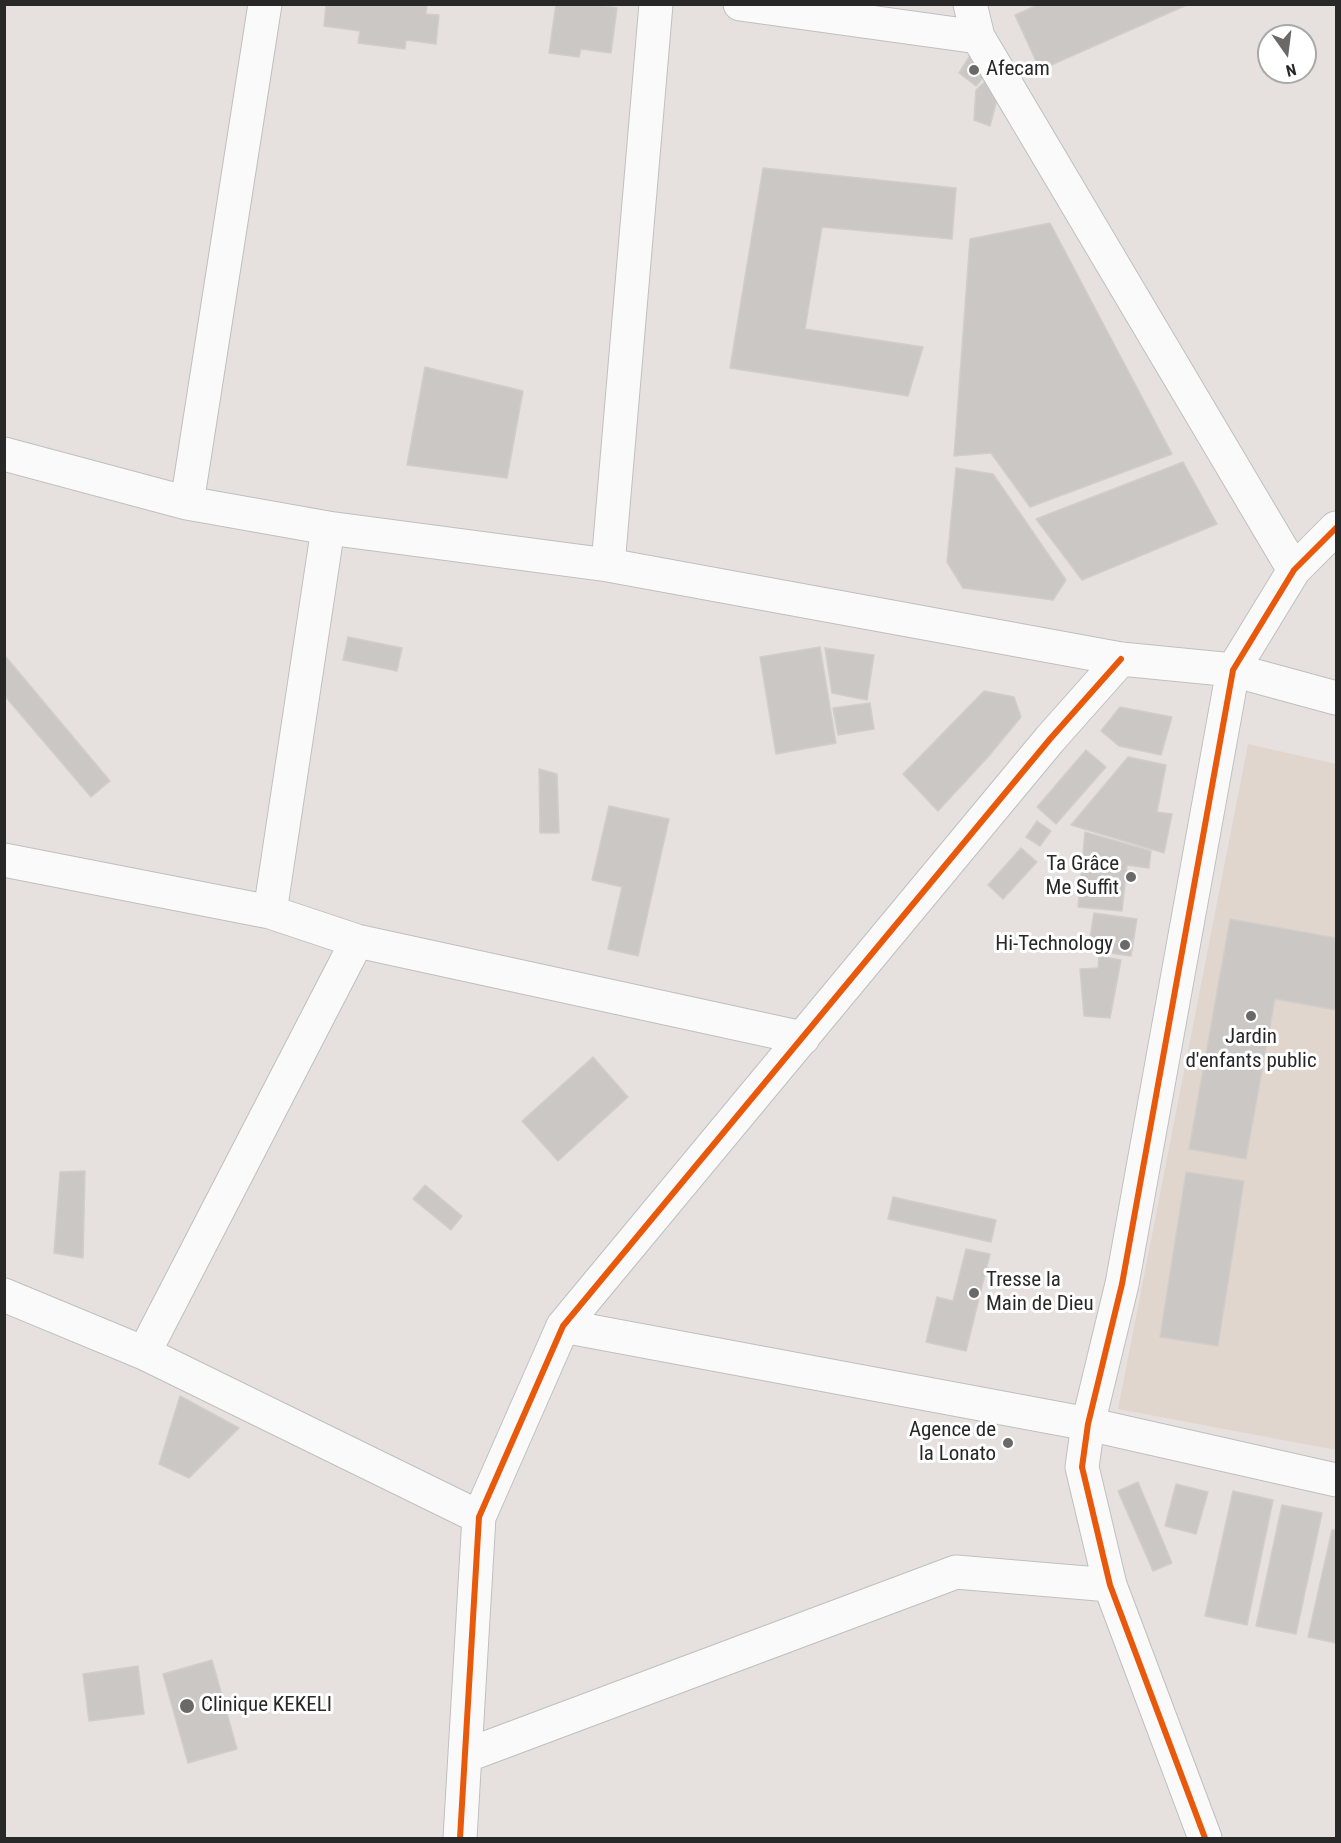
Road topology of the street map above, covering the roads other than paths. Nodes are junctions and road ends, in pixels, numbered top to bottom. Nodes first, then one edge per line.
1 (265, 4) edge
2 (656, 4) edge
3 (741, 4) edge
4 (970, 4) edge
5 (978, 38) junction
6 (4, 454) edge
7 (188, 502) junction
8 (328, 528) junction
9 (1336, 528) edge
10 (608, 565) junction
11 (1294, 570) junction
12 (1121, 659) junction
13 (1233, 670) junction
14 (1336, 698) edge
15 (4, 860) edge
16 (270, 912) junction
17 (357, 940) junction
18 (803, 1038) junction
19 (4, 1295) edge
20 (563, 1326) junction
21 (144, 1353) junction
22 (1088, 1424) junction
23 (1336, 1480) edge
24 (479, 1517) junction
25 (1110, 1585) junction
26 (465, 1756) junction
27 (460, 1839) edge
28 (1205, 1839) edge

1 - 7 street
2 - 10 street
3 - 5 street
4 - 5 street
5 - 11 street
6 - 7 street
7 - 8 street
8 - 10 street
8 - 16 street
9 - 11 street
10 - 12 street
11 - 13 street
12 - 13 street
12 - 18 street
13 - 14 street
13 - 22 street
15 - 16 street
16 - 17 street
17 - 18 street
17 - 21 street
18 - 20 street
19 - 21 street
20 - 22 street
20 - 24 street
21 - 24 street
22 - 23 street
22 - 25 street
24 - 26 street
25 - 26 street
25 - 28 street
26 - 27 street

